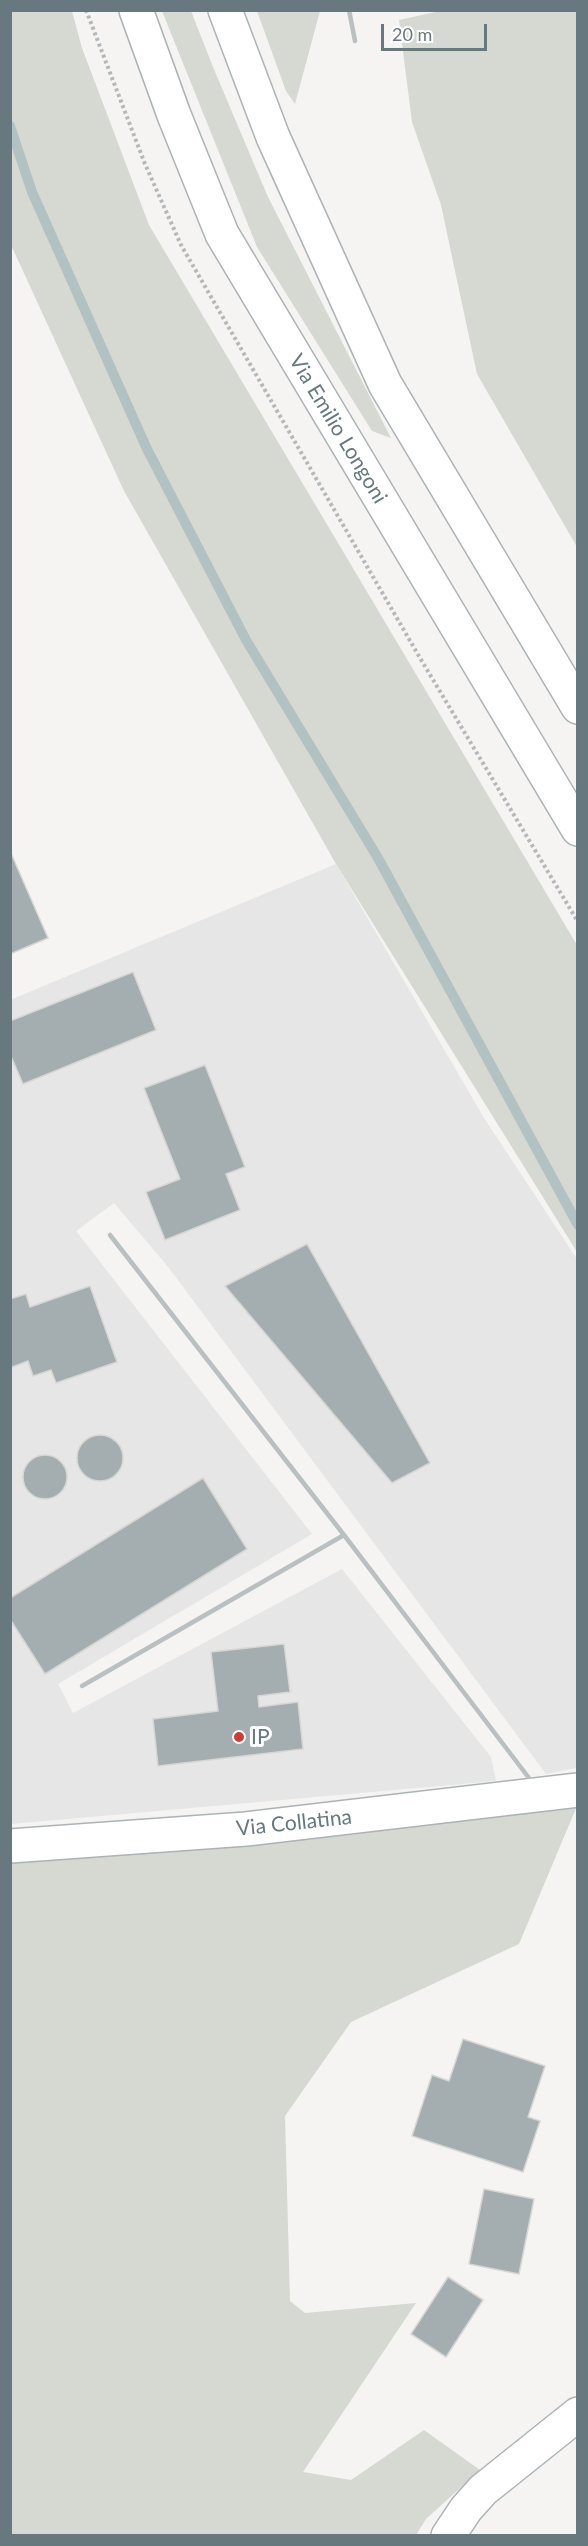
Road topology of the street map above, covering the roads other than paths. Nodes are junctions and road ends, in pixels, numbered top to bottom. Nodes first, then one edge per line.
1 (136, 10) edge
2 (225, 10) edge
3 (349, 10) edge
4 (355, 41) dead end
5 (578, 707) edge
6 (578, 830) edge
7 (110, 1235) dead end
8 (344, 1535) junction
9 (82, 1686) dead end
10 (578, 1790) edge
11 (541, 1794) junction
12 (10, 1846) edge
13 (578, 2414) edge
14 (448, 2535) edge

1 - 6 street, Via Emilio Longoni
2 - 5 street
3 - 4 lane
7 - 8 lane
8 - 9 lane
8 - 11 lane
10 - 11 street, Via Collatina
11 - 12 street, Via Collatina
13 - 14 street

